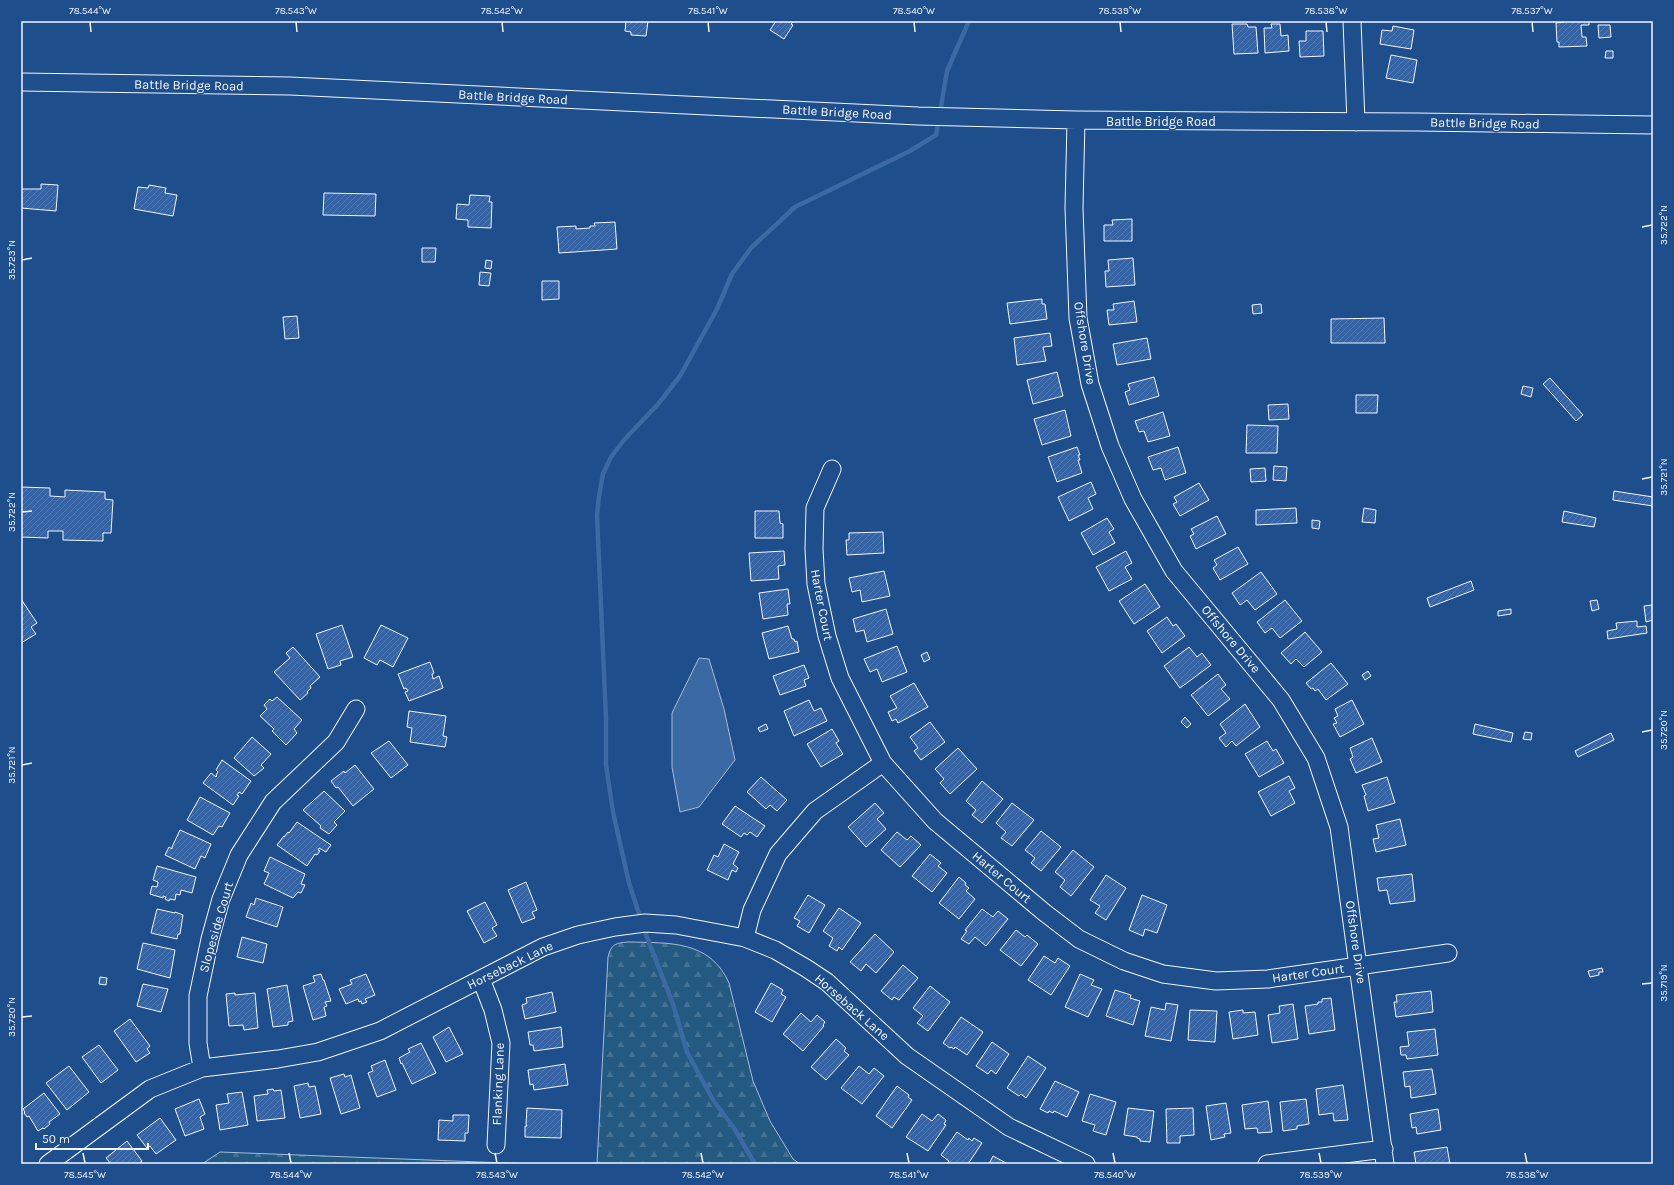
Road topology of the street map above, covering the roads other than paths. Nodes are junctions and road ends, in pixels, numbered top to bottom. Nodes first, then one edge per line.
1 (1352, 21) edge
2 (21, 82) edge
3 (1076, 120) junction
4 (1356, 122) junction
5 (1653, 125) edge
6 (832, 469) dead end
7 (356, 709) dead end
8 (883, 763) junction
9 (744, 938) junction
10 (1448, 953) dead end
11 (1359, 966) junction
12 (481, 979) junction
13 (202, 1068) junction
14 (496, 1145) dead end
15 (1384, 1157) edge
16 (48, 1164) edge
17 (1086, 1164) edge
18 (1267, 1164) edge

1 - 4 street
2 - 3 street, Battle Bridge Road
3 - 4 street, Battle Bridge Road
3 - 11 street, Offshore Drive
4 - 5 street, Battle Bridge Road
6 - 8 street, Harter Court
7 - 13 street, Slopeside Court
8 - 9 street
8 - 11 street, Harter Court
9 - 12 street, Horseback Lane
9 - 17 street, Horseback Lane
10 - 11 street, Harter Court
11 - 15 street, Offshore Drive
12 - 13 street, Horseback Lane
12 - 14 street, Flanking Lane
13 - 16 street, Horseback Lane
15 - 18 street

